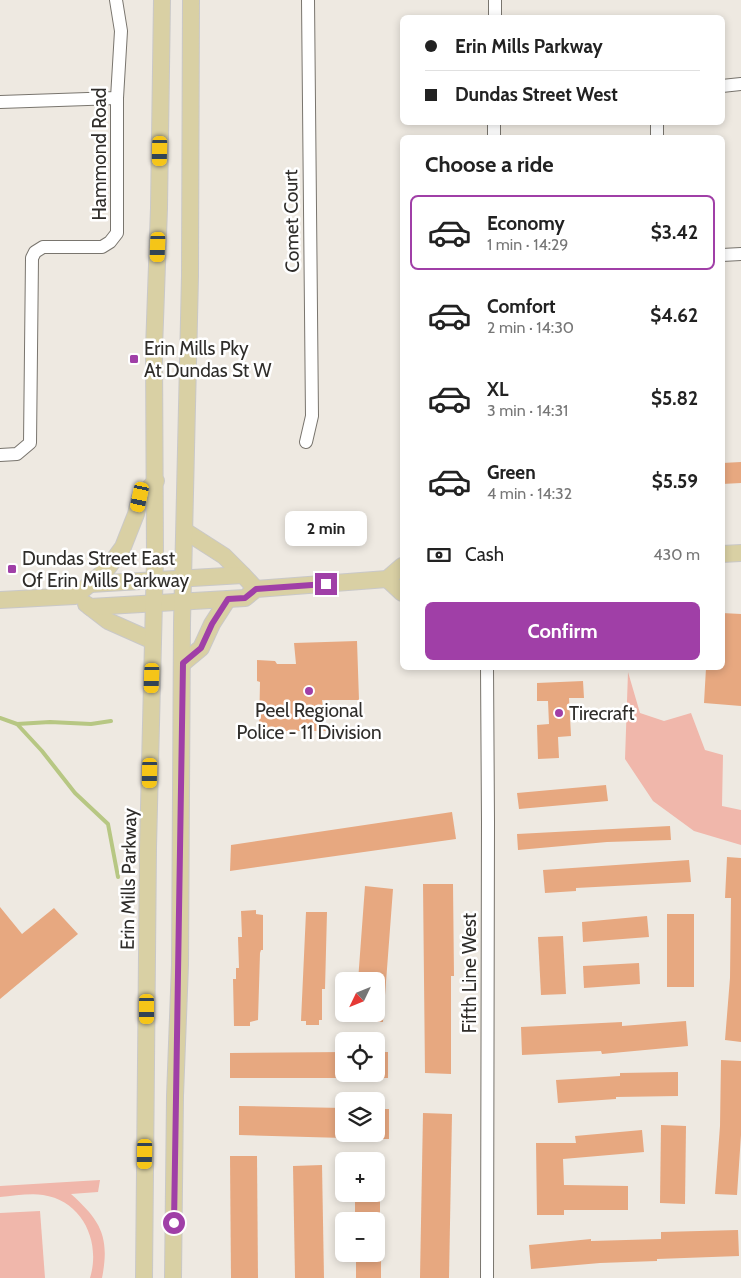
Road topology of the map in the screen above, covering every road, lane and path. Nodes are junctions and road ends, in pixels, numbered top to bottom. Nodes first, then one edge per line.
1 (116, 0) edge
2 (162, 0) edge
3 (191, 0) edge
4 (308, 0) edge
5 (495, 0) edge
6 (495, 15) edge
7 (741, 84) edge
8 (725, 86) edge
9 (117, 98) junction
10 (0, 102) edge
11 (741, 254) edge
12 (725, 256) edge
13 (306, 442) dead end
14 (0, 455) edge
15 (156, 481) junction
16 (185, 531) junction
17 (741, 552) edge
18 (725, 554) edge
19 (400, 568) edge
20 (243, 575) junction
21 (183, 578) junction
22 (387, 579) junction
23 (155, 581) junction
24 (90, 584) junction
25 (256, 589) junction
26 (400, 591) edge
27 (75, 596) junction
28 (228, 599) junction
29 (0, 600) edge
30 (183, 602) junction
31 (154, 604) junction
32 (90, 607) junction
33 (154, 641) junction
34 (183, 663) junction
35 (487, 670) edge
36 (144, 1278) edge
37 (173, 1278) edge
38 (486, 1278) edge

1 - 9 street, Hammond Road
2 - 15 main road, Erin Mills Parkway
3 - 16 main road
4 - 13 street, Comet Court
5 - 6 street
7 - 8 street
9 - 10 street
9 - 14 street, Hammond Road
11 - 12 street
15 - 23 main road, Erin Mills Parkway
15 - 24 main road
16 - 20 main road
16 - 21 main road
17 - 18 main road
19 - 22 main road
20 - 21 main road
20 - 25 main road
21 - 23 main road
21 - 30 main road
22 - 25 main road
22 - 26 main road
23 - 24 main road
23 - 31 main road, Erin Mills Parkway
24 - 27 main road
25 - 28 main road
27 - 29 main road
27 - 32 main road
28 - 30 main road
28 - 34 main road
30 - 31 main road
30 - 34 main road
31 - 32 main road
31 - 33 main road, Erin Mills Parkway
32 - 33 main road
33 - 36 main road, Erin Mills Parkway
34 - 37 main road
35 - 38 street, Fifth Line West

